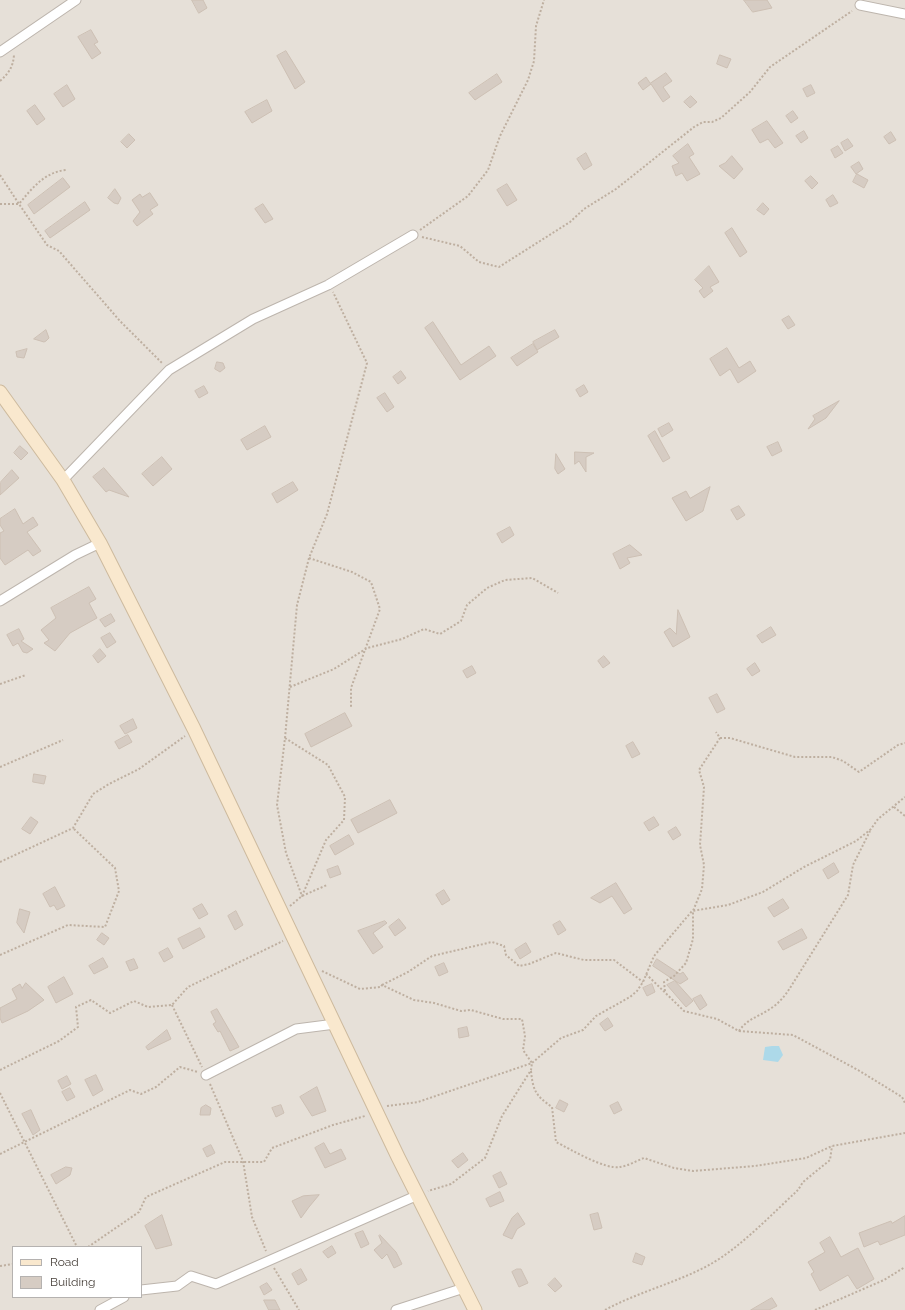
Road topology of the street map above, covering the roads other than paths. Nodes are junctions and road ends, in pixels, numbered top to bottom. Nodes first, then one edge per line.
1 (76, 0) edge
2 (860, 6) road end
3 (905, 14) edge
4 (0, 52) edge
5 (413, 235) road end
6 (0, 392) edge
7 (62, 480) junction
8 (100, 543) junction
9 (0, 601) edge
10 (335, 1024) junction
11 (206, 1075) road end
12 (418, 1195) junction
13 (464, 1288) junction
14 (142, 1290) edge
15 (122, 1298) edge
16 (100, 1310) edge
17 (396, 1310) edge
18 (475, 1310) edge

1 - 4 street
2 - 3 street
5 - 7 street
6 - 7 street
7 - 8 street
8 - 9 street
8 - 10 street
10 - 11 street
10 - 12 street
12 - 13 street
12 - 14 street
13 - 17 street
13 - 18 street
15 - 16 street

